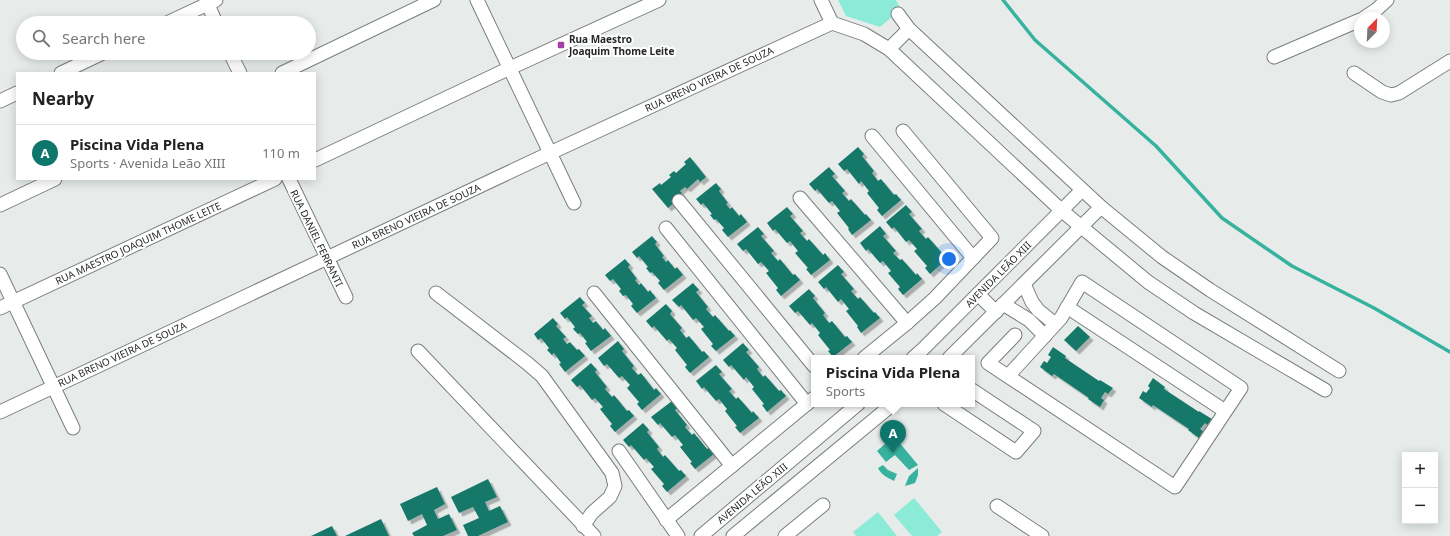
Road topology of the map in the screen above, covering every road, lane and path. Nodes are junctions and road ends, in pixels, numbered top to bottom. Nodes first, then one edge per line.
1 (434, 0) edge
2 (477, 0) edge
3 (659, 0) edge
4 (822, 0) edge
5 (1387, 0) edge
6 (210, 1) edge
7 (1373, 12) edge
8 (898, 14) dead end
9 (181, 16) edge
10 (214, 16) edge
11 (832, 23) junction
12 (1354, 23) edge
13 (909, 29) junction
14 (889, 49) junction
15 (316, 57) edge
16 (1274, 57) dead end
17 (88, 60) edge
18 (234, 60) edge
19 (309, 60) edge
20 (1450, 61) edge
21 (510, 68) junction
22 (63, 72) edge
23 (240, 72) edge
24 (284, 72) edge
25 (1354, 73) dead end
26 (16, 93) edge
27 (0, 101) edge
28 (903, 131) dead end
29 (872, 136) dead end
30 (550, 153) junction
31 (316, 160) edge
32 (53, 180) edge
33 (274, 180) edge
34 (289, 180) edge
35 (1082, 190) junction
36 (800, 198) dead end
37 (679, 201) dead end
38 (574, 203) dead end
39 (0, 205) edge
40 (1101, 207) junction
41 (1061, 210) junction
42 (1081, 227) junction
43 (666, 228) dead end
44 (327, 258) junction
45 (973, 258) junction
46 (0, 274) edge
47 (1024, 284) junction
48 (436, 293) dead end
49 (594, 293) dead end
50 (978, 294) junction
51 (346, 297) dead end
52 (13, 302) junction
53 (0, 308) edge
54 (999, 308) junction
55 (1067, 308) junction
56 (907, 323) junction
57 (1056, 324) junction
58 (1015, 335) dead end
59 (1045, 336) junction
60 (418, 351) dead end
61 (868, 355) edge
62 (916, 355) edge
63 (952, 355) edge
64 (811, 362) edge
65 (1339, 371) dead end
66 (1008, 376) junction
67 (53, 387) junction
68 (1325, 390) dead end
69 (975, 392) edge
70 (811, 401) edge
71 (854, 407) edge
72 (889, 407) edge
73 (948, 407) edge
74 (1225, 411) junction
75 (0, 412) edge
76 (73, 428) dead end
77 (619, 451) dead end
78 (732, 466) junction
79 (823, 505) dead end
80 (997, 506) dead end
81 (666, 520) junction
82 (584, 526) junction
83 (594, 536) edge
84 (678, 536) edge
85 (701, 536) edge
86 (733, 536) edge
87 (785, 536) edge
88 (1042, 536) edge

1 - 15 street
2 - 21 street
3 - 21 street
4 - 11 street
5 - 7 street
6 - 9 street
6 - 10 street
8 - 13 street
11 - 14 street
11 - 30 street, RUA BRENO VIEIRA DE SOUZA
12 - 16 street
13 - 14 street
13 - 35 street
14 - 41 street
17 - 22 street
18 - 23 street
19 - 24 street
20 - 25 street
21 - 30 street
21 - 31 street
26 - 27 street
28 - 45 street
29 - 45 street
30 - 38 street
30 - 44 street, RUA BRENO VIEIRA DE SOUZA
32 - 39 street
33 - 52 street, RUA MAESTRO JOAQUIM THOME LEITE
34 - 44 street, RUA DANIEL FERRANTI
35 - 40 street
35 - 41 street, AVENIDA LEÃO XIII
36 - 56 street
37 - 64 street
40 - 42 street
40 - 65 street
41 - 42 street
41 - 50 street, AVENIDA LEÃO XIII
42 - 47 street
42 - 68 street
43 - 70 street
44 - 51 street, RUA DANIEL FERRANTI
44 - 67 street, RUA BRENO VIEIRA DE SOUZA
45 - 56 street
46 - 52 street
47 - 54 street
47 - 57 street
48 - 82 street
49 - 78 street
50 - 54 street
50 - 62 street, AVENIDA LEÃO XIII
52 - 53 street, RUA MAESTRO JOAQUIM THOME LEITE
52 - 67 street
54 - 59 street
54 - 63 street
55 - 57 street
55 - 74 street
55 - 74 street
56 - 61 street
57 - 59 street
58 - 66 street
59 - 66 street
60 - 82 street
66 - 74 street
67 - 75 street, RUA BRENO VIEIRA DE SOUZA
67 - 76 street
69 - 73 street
70 - 78 street
71 - 85 street, AVENIDA LEÃO XIII
72 - 86 street, AVENIDA LEÃO XIII
77 - 81 street
78 - 81 street
79 - 87 street
80 - 88 street
81 - 84 street
82 - 83 street

